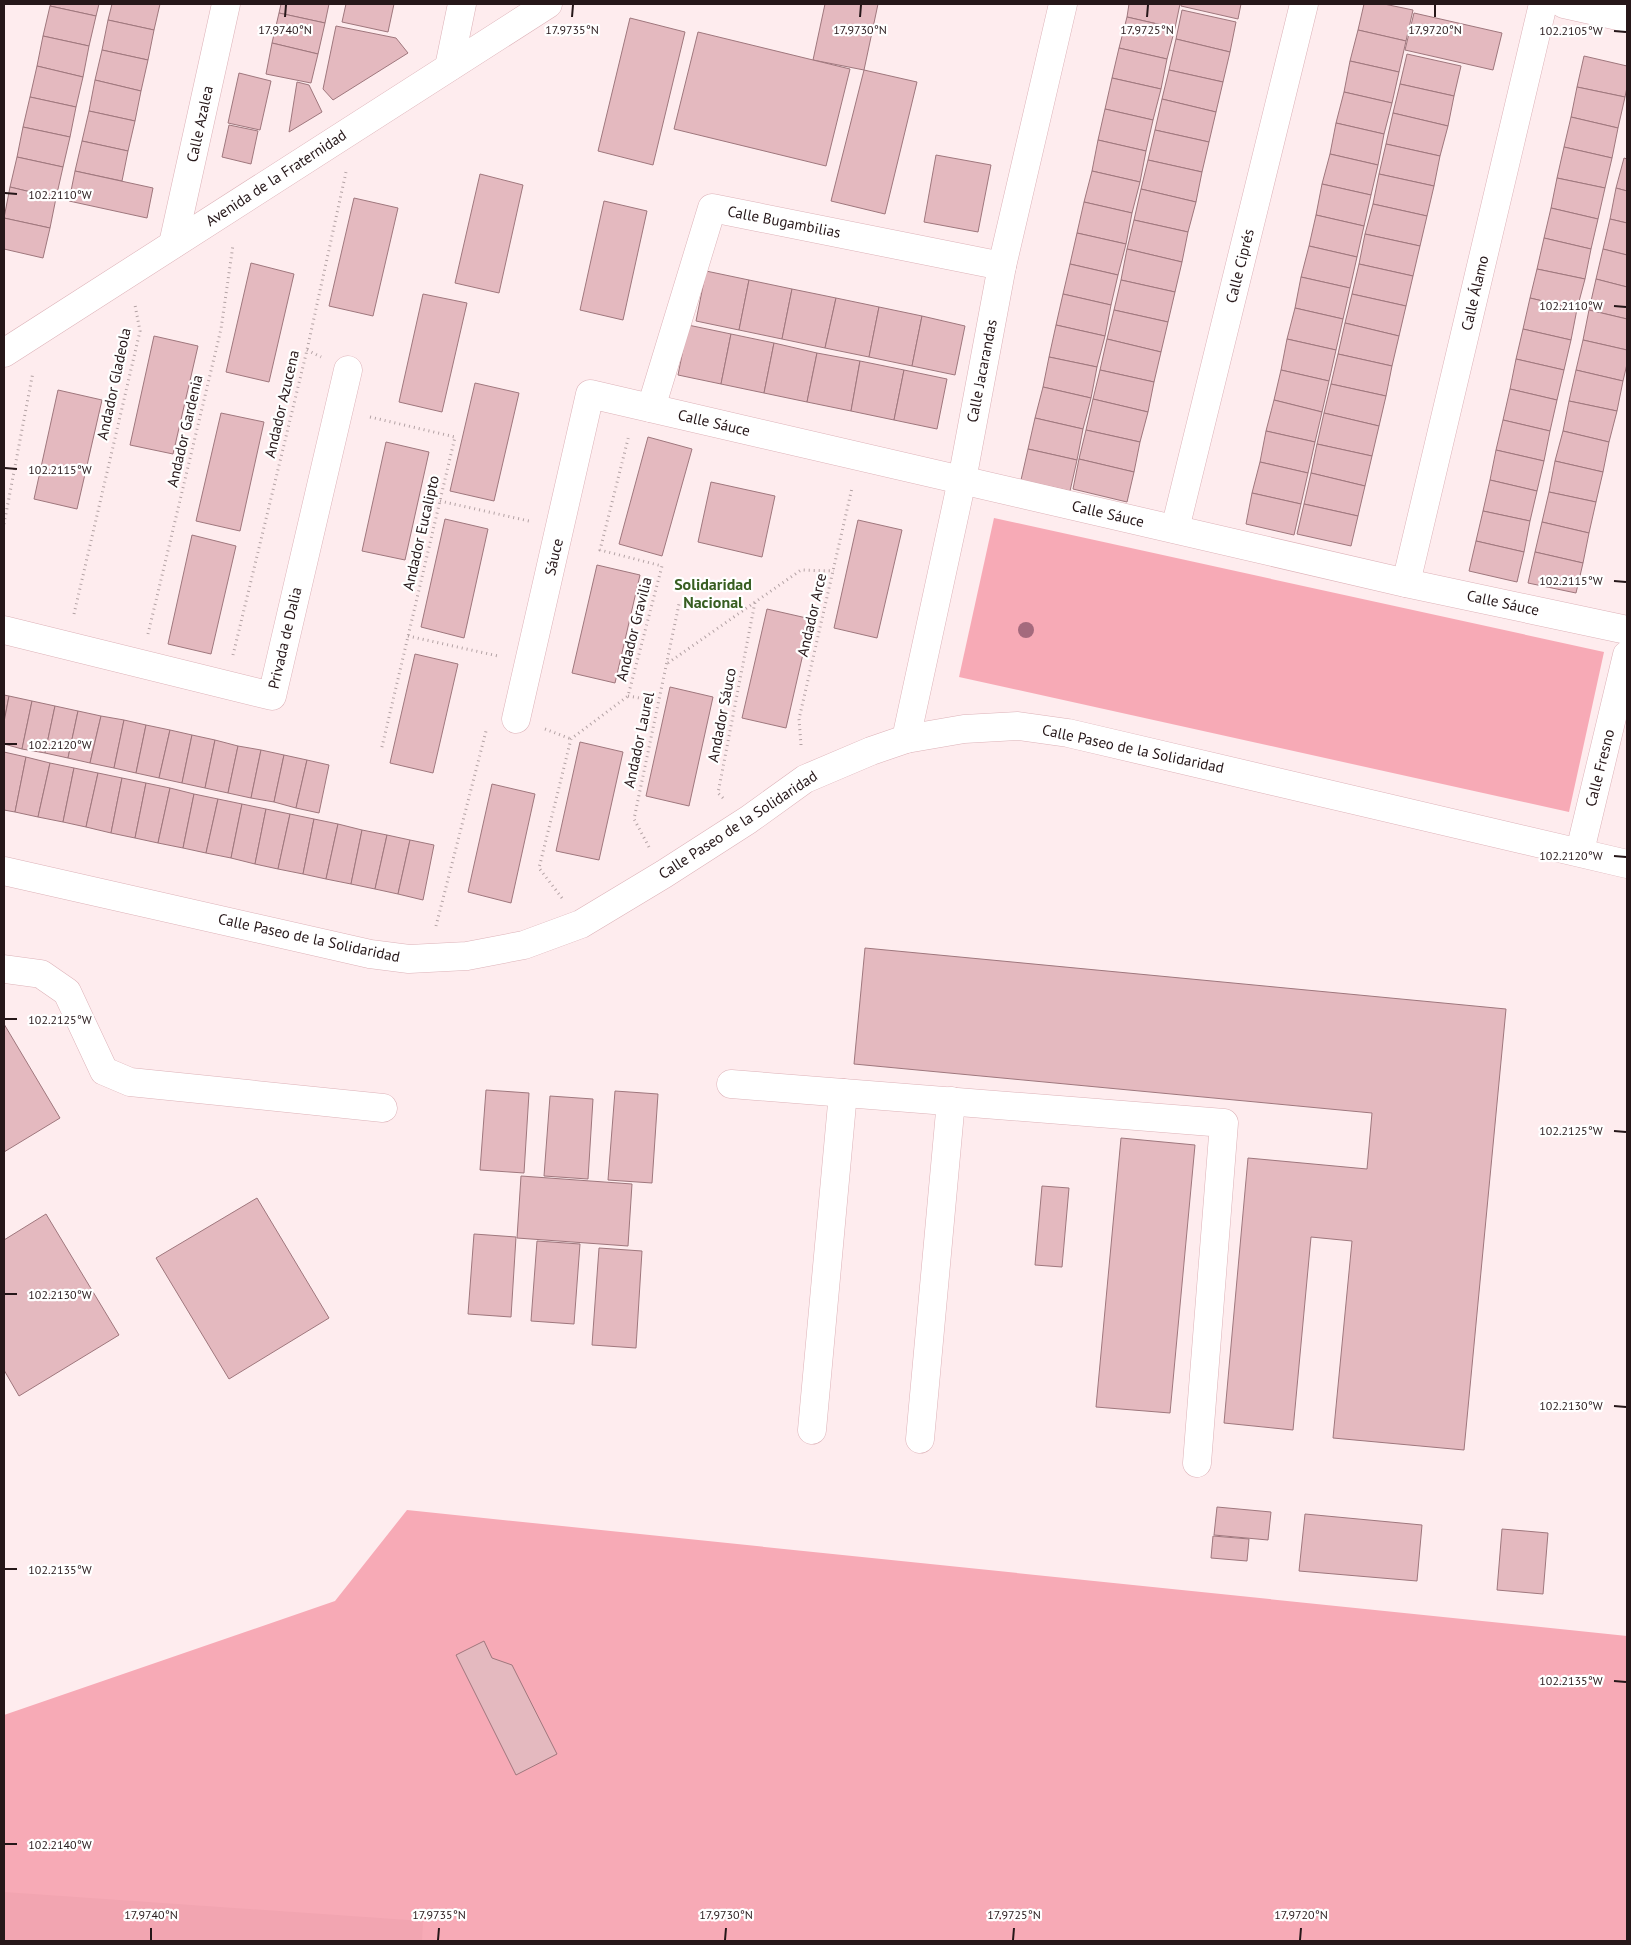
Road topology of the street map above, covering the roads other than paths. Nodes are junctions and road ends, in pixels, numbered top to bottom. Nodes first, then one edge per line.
1 (226, 4) edge
2 (462, 4) edge
3 (548, 4) edge
4 (1063, 4) edge
5 (1304, 4) edge
6 (1543, 4) edge
7 (1564, 4) edge
8 (1627, 18) edge
9 (449, 67) junction
10 (173, 244) junction
11 (1002, 266) junction
12 (4, 353) edge
13 (348, 370) dead end
14 (590, 394) joint
15 (644, 406) junction
16 (962, 480) junction
17 (1175, 529) junction
18 (1406, 583) junction
19 (4, 630) edge
20 (1627, 630) edge
21 (1627, 655) edge
22 (516, 719) dead end
23 (906, 739) junction
24 (1580, 851) junction
25 (1627, 864) edge
26 (4, 871) edge
27 (4, 969) edge
28 (731, 1084) dead end
29 (843, 1092) junction
30 (951, 1101) junction
31 (384, 1108) dead end
32 (812, 1430) dead end
33 (920, 1440) dead end
34 (1197, 1463) dead end

1 - 10 street, Calle Azalea
2 - 9 street
3 - 9 street, Avenida de la Fraternidad
4 - 11 street, Calle Jacarandas
5 - 17 street, Calle Ciprés
6 - 18 street, Calle Álamo
7 - 8 street
9 - 10 street, Avenida de la Fraternidad
10 - 12 street, Avenida de la Fraternidad
11 - 15 street, Calle Bugambilias
11 - 16 street, Calle Jacarandas
13 - 19 street, Privada de Dalia
14 - 15 street, Calle Sáuce
14 - 22 street, Sáuce
15 - 16 street, Calle Sáuce
16 - 17 street, Calle Sáuce
16 - 23 street, Calle Jacarandas
17 - 18 street, Calle Sáuce
18 - 20 street, Calle Sáuce
21 - 24 street, Calle Fresno
23 - 24 street, Calle Paseo de la Solidaridad
23 - 26 street, Calle Paseo de la Solidaridad
24 - 25 street, Calle Paseo de la Solidaridad
27 - 31 street
28 - 29 street
29 - 30 street
29 - 32 street
30 - 33 street
30 - 34 street

